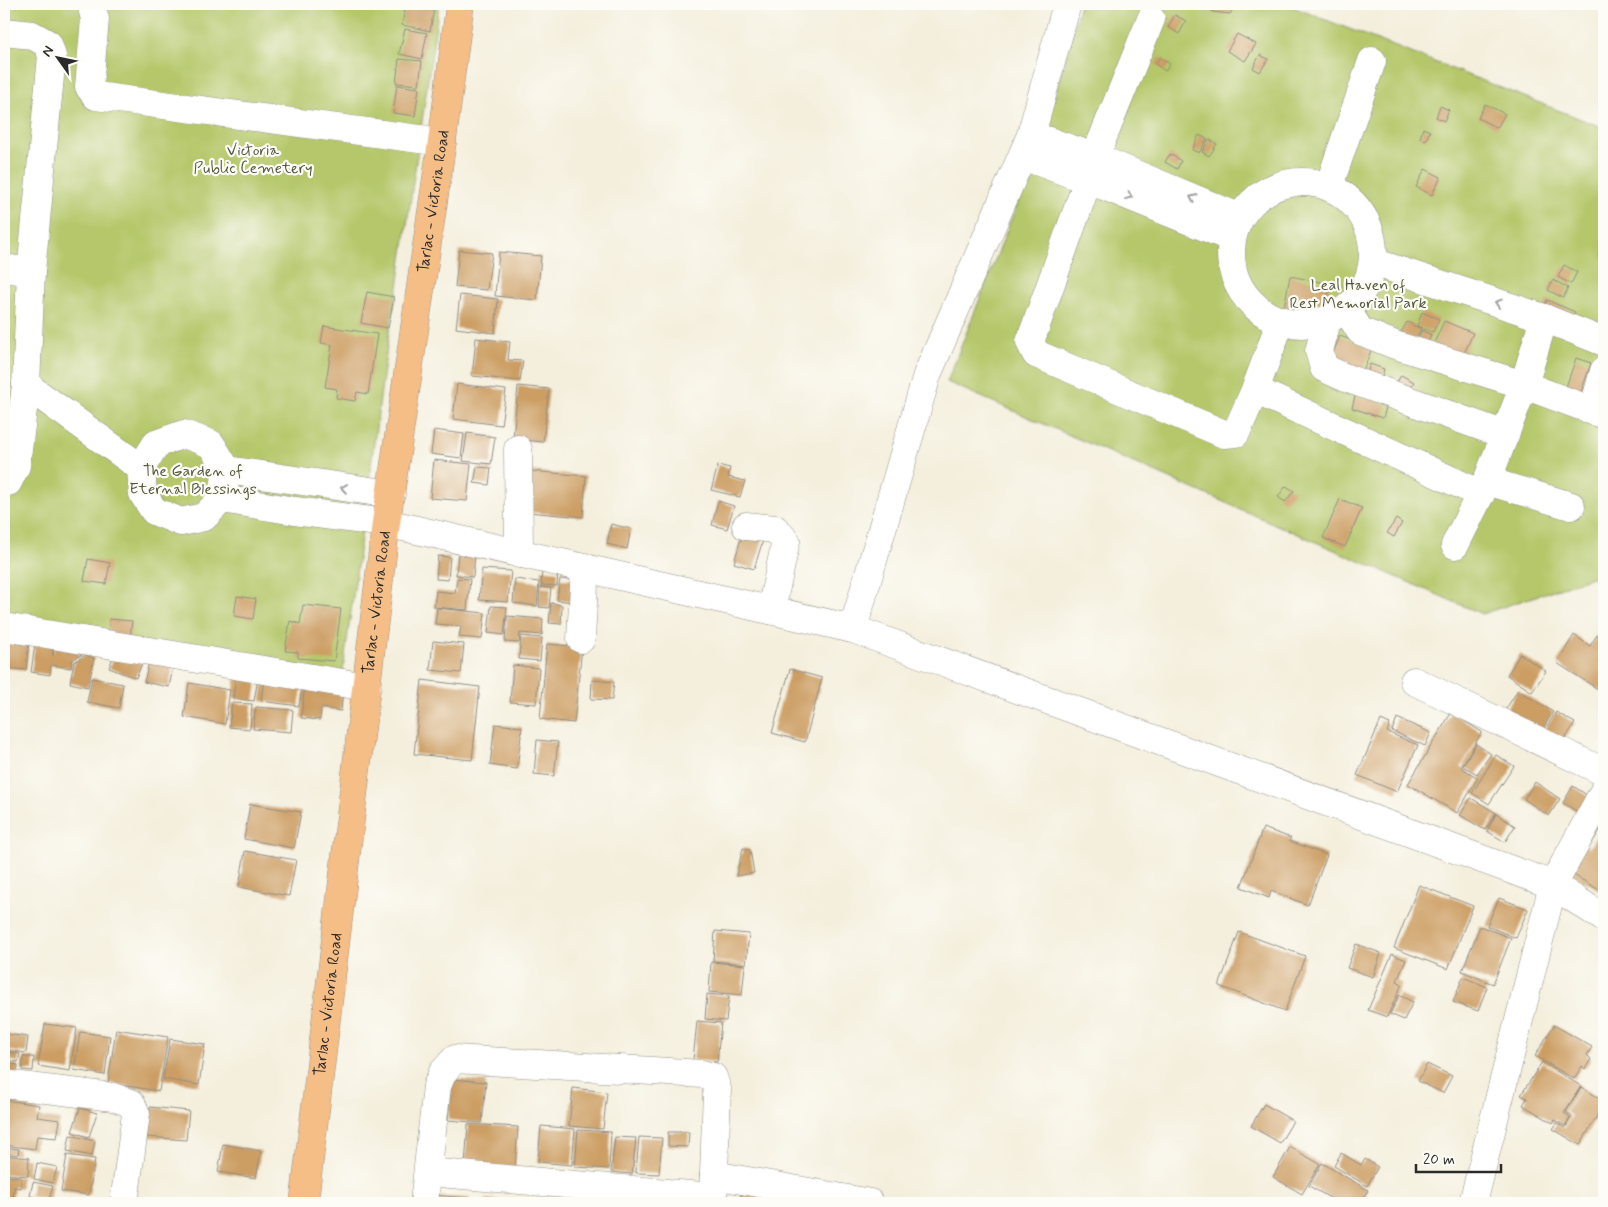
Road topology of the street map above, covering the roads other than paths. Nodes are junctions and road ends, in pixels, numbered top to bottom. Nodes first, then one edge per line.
1 (91, 4) edge
2 (460, 4) edge
3 (1067, 4) edge
4 (1151, 19) dead end
5 (4, 32) edge
6 (1372, 61) dead end
7 (442, 142) junction
8 (1027, 145) junction
9 (1100, 172) junction
10 (1330, 186) junction
11 (1235, 228) junction
12 (4, 268) edge
13 (1371, 269) junction
14 (31, 272) junction
15 (1337, 315) junction
16 (1281, 320) junction
17 (1542, 327) junction
18 (1604, 342) edge
19 (1604, 371) edge
20 (26, 385) junction
21 (1524, 385) junction
22 (1255, 390) junction
23 (1599, 413) edge
24 (1505, 435) junction
25 (518, 449) dead end
26 (141, 468) junction
27 (226, 470) junction
28 (4, 483) edge
29 (1484, 487) junction
30 (391, 494) junction
31 (222, 500) junction
32 (1571, 506) dead end
33 (386, 523) junction
34 (746, 526) dead end
35 (1455, 545) dead end
36 (519, 554) junction
37 (585, 568) junction
38 (771, 610) junction
39 (4, 627) edge
40 (853, 629) junction
41 (581, 639) dead end
42 (1414, 681) dead end
43 (367, 687) junction
44 (1604, 772) edge
45 (1604, 791) edge
46 (1553, 885) junction
47 (1604, 918) edge
48 (4, 1084) edge
49 (428, 1172) junction
50 (713, 1192) edge
51 (843, 1200) edge
52 (124, 1203) edge
53 (304, 1203) edge
54 (424, 1203) edge
55 (870, 1203) edge
56 (1473, 1203) edge

1 - 7 street
2 - 7 main road, Tarlac - Victoria Road
3 - 8 street
4 - 9 street
5 - 14 street
6 - 10 street
7 - 30 main road, Tarlac - Victoria Road
8 - 9 street
8 - 40 street
9 - 11 street
9 - 22 street
10 - 11 street
10 - 13 street
11 - 16 street
12 - 14 street
13 - 15 street
13 - 17 street
14 - 20 street
15 - 16 street
15 - 21 street
15 - 24 street
16 - 22 street
17 - 18 street
17 - 21 street
19 - 23 street
20 - 26 street
20 - 28 street
21 - 23 street
21 - 24 street
22 - 29 street
24 - 29 street
25 - 36 street
26 - 27 street
26 - 31 street
30 -> 27 street
27 - 31 street
29 - 32 street
29 - 35 street
30 - 33 main road, Tarlac - Victoria Road
31 - 33 street
33 - 36 street
33 - 43 main road, Tarlac - Victoria Road
34 - 38 street
36 - 37 street
37 - 38 street
37 - 41 street
38 - 40 street
39 - 43 street
40 - 46 street
42 - 44 street
43 - 53 main road, Tarlac - Victoria Road
45 - 46 street
46 - 47 street
46 - 56 street
48 - 52 street
49 - 50 street
49 - 50 street
49 - 54 street
50 - 51 street
51 - 55 street

